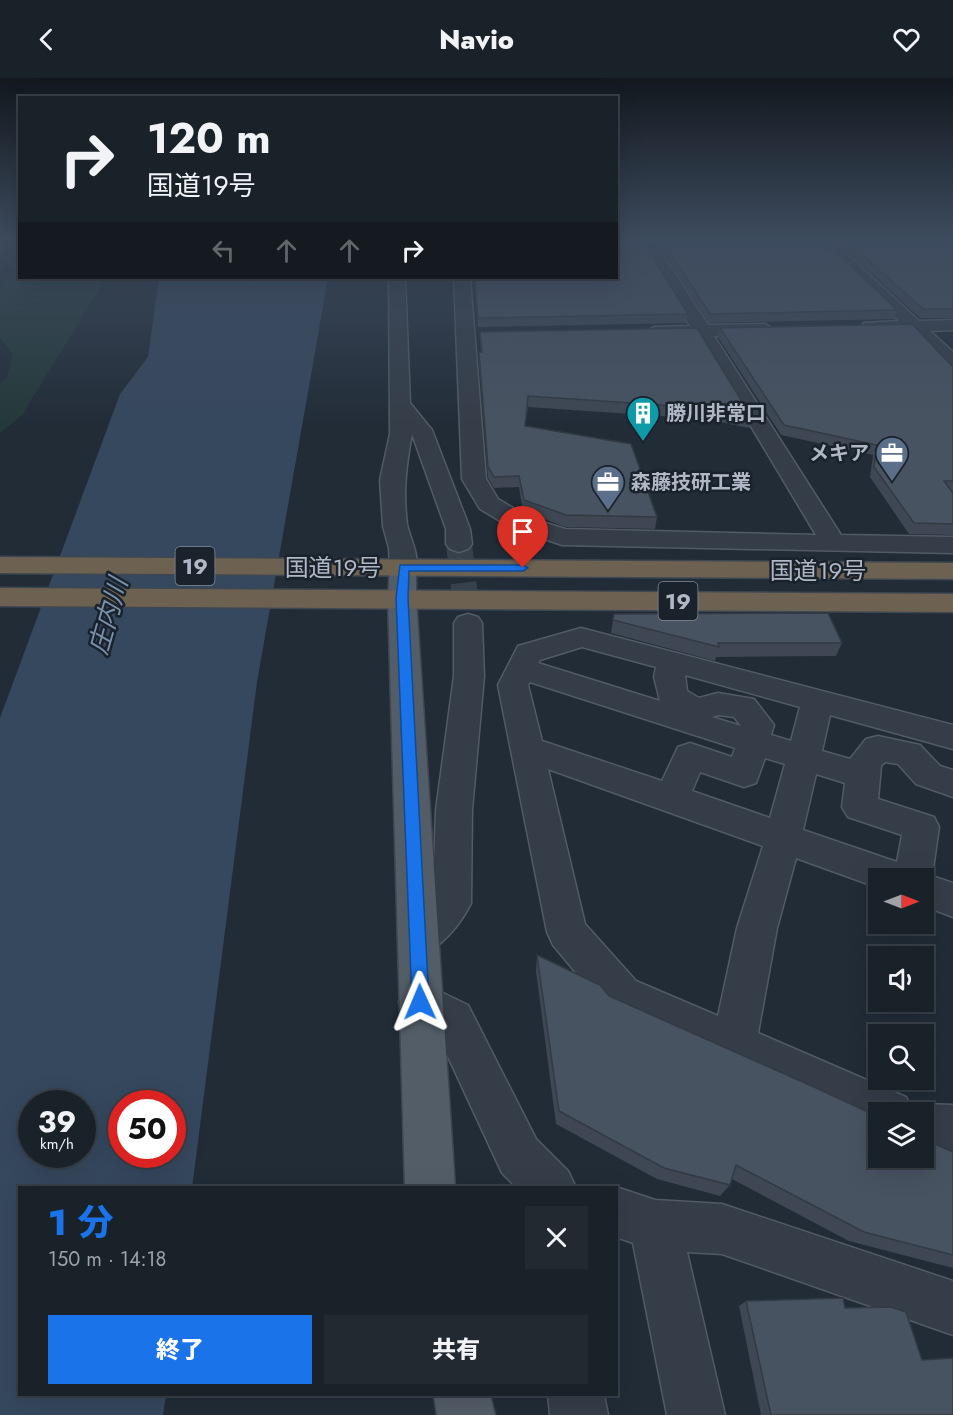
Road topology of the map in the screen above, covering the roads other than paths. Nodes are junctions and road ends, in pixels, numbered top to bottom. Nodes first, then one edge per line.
1 (398, 300) edge
2 (463, 300) edge
3 (683, 300) edge
4 (888, 300) edge
5 (953, 325) edge
6 (915, 326) junction
7 (856, 327) edge
8 (785, 329) edge
9 (702, 331) junction
10 (631, 332) edge
11 (464, 335) junction
12 (487, 335) edge
13 (953, 362) edge
14 (400, 403) junction
15 (459, 544) tunnel mouth
16 (834, 544) junction
17 (953, 545) edge
18 (0, 565) edge
19 (953, 571) edge
20 (395, 583) junction
21 (0, 597) edge
22 (953, 603) edge
23 (468, 623) tunnel mouth
24 (673, 661) junction
25 (521, 668) junction
26 (818, 699) junction
27 (953, 737) edge
28 (753, 742) junction
29 (526, 749) junction
30 (802, 756) junction
31 (863, 776) junction
32 (953, 784) edge
33 (672, 798) junction
34 (783, 838) junction
35 (868, 868) edge
36 (915, 868) edge
37 (934, 893) edge
38 (953, 900) edge
39 (419, 938) junction
40 (420, 1002) junction
41 (734, 1045) junction
42 (868, 1103) edge
43 (934, 1129) edge
44 (953, 1130) edge
45 (430, 1186) edge
46 (549, 1186) edge
47 (636, 1219) edge
48 (953, 1308) edge
49 (462, 1396) edge
50 (576, 1396) edge
51 (466, 1415) edge
52 (579, 1415) edge
53 (696, 1415) edge

1 - 14 street
2 - 11 street
3 - 9 street
4 - 6 street
5 - 6 street
6 - 7 street
6 - 13 street
8 - 9 street
9 - 10 street
9 - 16 street
11 - 12 street
11 - 16 street
14 - 15 street
14 - 20 street
16 - 17 street
18 - 20 highway, 国道19号 / 19
19 - 20 highway, 国道19号 / 19
20 - 21 highway, 国道19号 / 19
20 - 22 highway, 国道19号 / 19
20 - 39 main road
23 - 39 street
24 - 25 street
24 - 26 street
24 - 28 street
25 - 28 street
25 - 29 street
26 - 27 street
26 - 30 street
28 - 30 street
28 - 33 street
29 - 33 street
29 - 41 street
30 - 31 street
30 - 34 street
31 - 32 street
31 - 36 street
33 - 34 street
34 - 35 street
34 - 41 street
37 - 38 street
39 - 40 main road
40 - 45 main road
40 - 46 street
41 - 42 street
43 - 44 street
47 - 48 street
47 - 53 street
49 - 51 main road
50 - 52 street

